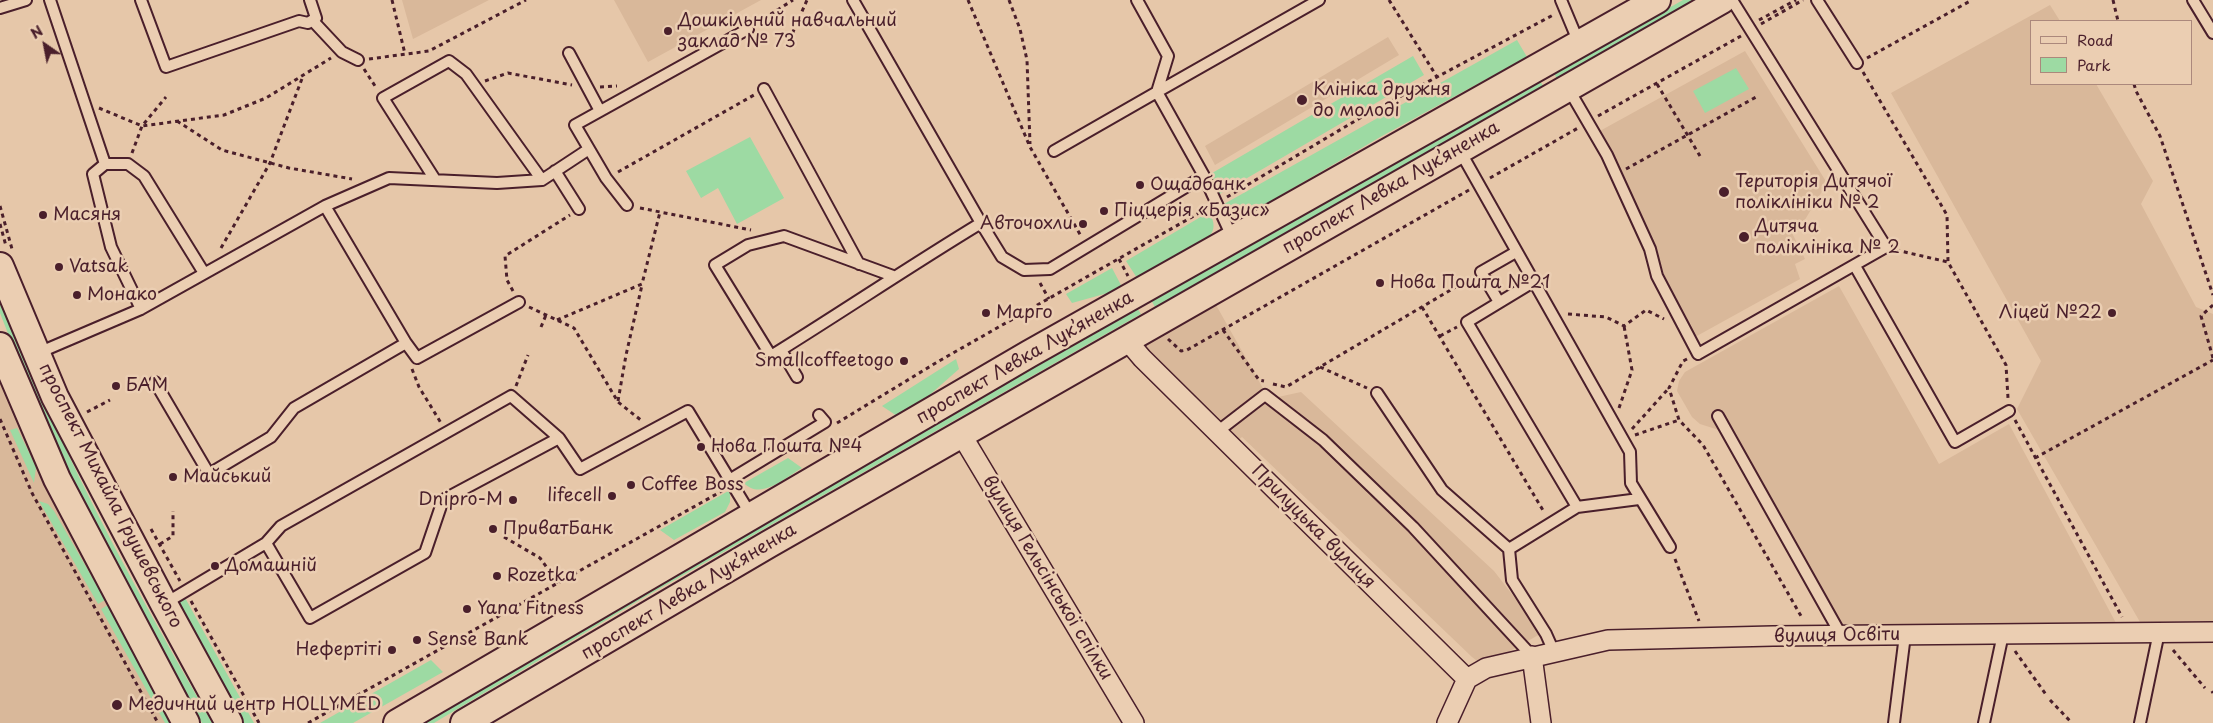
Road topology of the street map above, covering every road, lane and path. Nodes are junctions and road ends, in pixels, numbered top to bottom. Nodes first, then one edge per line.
1 (26, 0) edge
2 (50, 0) edge
3 (141, 0) edge
4 (310, 0) edge
5 (392, 0) edge
6 (526, 0) edge
7 (793, 0) edge
8 (807, 0) edge
9 (853, 0) edge
10 (968, 0) edge
11 (1009, 0) edge
12 (1138, 0) edge
13 (1389, 0) edge
14 (1657, 0) edge
15 (1722, 0) edge
16 (1732, 0) edge
17 (1796, 0) edge
18 (1817, 0) edge
19 (1972, 0) edge
20 (2113, 0) edge
21 (2193, 0) edge
22 (1316, 1) edge
23 (1563, 4) edge
24 (0, 8) edge
25 (2118, 20) edge
26 (313, 21) junction
27 (1748, 26) junction
28 (748, 29) joint
29 (2213, 33) edge
30 (1580, 43) junction
31 (786, 48) dead end
32 (342, 52) junction
33 (568, 53) dead end
34 (405, 54) junction
35 (358, 60) junction
36 (1858, 64) junction
37 (303, 75) junction
38 (1437, 77) junction
39 (648, 84) junction
40 (1657, 84) dead end
41 (473, 85) junction
42 (2134, 85) edge
43 (587, 87) junction
44 (1567, 87) junction
45 (764, 89) joint
46 (1157, 92) junction
47 (166, 96) dead end
48 (1758, 96) dead end
49 (383, 98) junction
50 (84, 102) junction
51 (600, 111) junction
52 (177, 120) junction
53 (142, 126) junction
54 (1686, 134) junction
55 (1030, 147) junction
56 (589, 149) junction
57 (1459, 149) junction
58 (1054, 151) dead end
59 (1700, 156) dead end
60 (270, 163) junction
61 (105, 164) junction
62 (128, 164) junction
63 (555, 171) junction
64 (1204, 176) junction
65 (1627, 177) dead end
66 (434, 178) junction
67 (606, 178) junction
68 (542, 180) junction
69 (376, 183) junction
70 (1216, 203) junction
71 (325, 206) junction
72 (627, 206) joint
73 (579, 209) joint
74 (660, 212) junction
75 (981, 224) junction
76 (784, 236) junction
77 (1233, 239) junction
78 (1087, 247) junction
79 (1886, 247) junction
80 (1516, 252) junction
81 (1119, 259) junction
82 (1948, 262) junction
83 (859, 264) junction
84 (0, 266) edge
85 (1854, 266) junction
86 (206, 271) junction
87 (1481, 272) junction
88 (893, 276) junction
89 (1128, 276) dead end
90 (1533, 282) junction
91 (642, 284) junction
92 (2213, 294) edge
93 (520, 302) junction
94 (1499, 302) junction
95 (2213, 305) edge
96 (1422, 307) junction
97 (141, 309) junction
98 (1551, 314) junction
99 (546, 315) junction
100 (558, 320) junction
101 (1666, 320) dead end
102 (1467, 322) junction
103 (1624, 326) junction
104 (541, 327) dead end
105 (1223, 330) dead end
106 (1440, 336) junction
107 (1126, 340) junction
108 (406, 342) junction
109 (0, 346) edge
110 (781, 350) junction
111 (38, 353) junction
112 (1698, 354) junction
113 (528, 355) dead end
114 (2213, 359) edge
115 (1319, 367) junction
116 (797, 377) dead end
117 (155, 382) dead end
118 (419, 386) dead end
119 (1669, 388) junction
120 (1377, 393) joint
121 (512, 396) junction
122 (110, 400) dead end
123 (618, 402) junction
124 (2009, 411) junction
125 (84, 413) dead end
126 (819, 415) dead end
127 (1718, 416) dead end
128 (0, 419) edge
129 (1679, 420) junction
130 (1614, 423) junction
131 (832, 426) dead end
132 (652, 429) junction
133 (447, 432) junction
134 (1217, 432) junction
135 (961, 434) junction
136 (559, 438) junction
137 (1623, 439) junction
138 (2035, 458) junction
139 (733, 482) junction
140 (1639, 499) junction
141 (1577, 507) junction
142 (173, 512) dead end
143 (751, 515) junction
144 (1550, 524) junction
145 (504, 537) dead end
146 (160, 544) dead end
147 (266, 544) junction
148 (1670, 547) joint
149 (1509, 549) junction
150 (558, 583) junction
151 (164, 604) junction
152 (1794, 620) dead end
153 (2158, 632) junction
154 (2213, 632) edge
155 (2130, 633) junction
156 (2002, 634) junction
157 (1905, 635) junction
158 (1840, 636) junction
159 (1705, 638) junction
160 (1554, 652) junction
161 (1532, 656) junction
162 (1467, 679) junction
163 (2205, 688) dead end
164 (2047, 696) dead end
165 (2050, 700) dead end
166 (158, 723) edge
167 (186, 723) edge
168 (228, 723) edge
169 (308, 723) edge
170 (397, 723) edge
171 (464, 723) edge
172 (1134, 723) edge
173 (1447, 723) edge
174 (1541, 723) edge
175 (1894, 723) edge
176 (1984, 723) edge
177 (2072, 723) edge
178 (2140, 723) edge

1 - 24 lane
2 - 50 lane
3 - 26 lane
4 - 26 lane
5 - 34 path
6 - 34 path
7 - 28 path
8 - 31 path
9 - 75 lane
10 - 55 path
11 - 55 path
12 - 46 lane
13 - 38 path
14 - 30 main road, проспект Левка Лукʼяненка
15 - 44 main road, проспект Левка Лукʼяненка
16 - 27 lane
17 - 27 path
18 - 36 lane
19 - 36 path
20 - 25 path
21 - 29 lane
22 - 46 lane
23 - 30 lane
23 - 38 path
26 - 32 lane
27 - 79 lane
28 - 39 lane
30 - 77 main road, проспект Левка Лукʼяненка
32 - 35 lane
32 - 37 path
33 - 43 lane
34 - 35 path
35 - 49 path
36 - 82 path
37 - 52 path
37 - 60 path
38 - 70 path
39 - 43 path
39 - 51 lane
40 - 54 path
41 - 43 path
41 - 49 lane
41 - 68 lane
42 - 92 path
43 - 51 lane
44 - 57 main road, проспект Левка Лукʼяненка
44 - 112 lane
45 - 67 path
45 - 83 lane
46 - 58 lane
46 - 64 lane
47 - 53 path
48 - 54 path
49 - 66 lane
50 - 53 path
50 - 61 lane
51 - 56 lane
52 - 53 path
52 - 60 path
53 - 62 path
54 - 59 path
54 - 65 path
55 - 78 path
56 - 63 lane
56 - 67 lane
57 - 80 lane
57 - 107 main road, проспект Левка Лукʼяненка
60 - 69 path
60 - 86 path
61 - 62 lane
61 - 97 lane
62 - 86 lane
63 - 68 lane
63 - 73 lane
64 - 70 lane
64 - 78 lane
66 - 68 lane
66 - 69 lane
67 - 72 lane
69 - 71 lane
70 - 77 lane
70 - 81 path
71 - 86 lane
71 - 108 lane
72 - 74 path
73 - 93 path
74 - 76 path
74 - 91 path
75 - 78 lane
75 - 88 lane
76 - 83 lane
76 - 110 lane
77 - 143 main road, проспект Левка Лукʼяненка
79 - 82 path
79 - 85 lane
80 - 87 lane
80 - 90 lane
81 - 89 path
81 - 131 path
82 - 124 path
83 - 88 lane
84 - 111 main road, проспект Михайла Грушевського
85 - 112 lane
85 - 124 lane
86 - 97 lane
87 - 94 lane
87 - 96 path
88 - 110 lane
90 - 94 lane
90 - 98 lane
91 - 100 path
91 - 123 path
93 - 99 path
93 - 108 lane
94 - 102 lane
95 - 114 path
96 - 106 path
96 - 115 path
97 - 111 lane
98 - 103 path
98 - 130 lane
99 - 100 path
99 - 104 path
100 - 123 path
101 - 103 path
102 - 106 path
102 - 141 lane
103 - 130 path
105 - 115 path
106 - 144 path
107 - 134 street, Прилуцька вулиця
107 - 135 main road, проспект Левка Лукʼяненка
108 - 117 lane
109 - 167 main road, проспект Михайла Грушевського
110 - 116 lane
111 - 151 main road, проспект Михайла Грушевського
112 - 119 path
113 - 121 path
114 - 138 path
115 - 120 path
118 - 133 path
119 - 129 path
119 - 137 path
120 - 149 lane
121 - 133 lane
121 - 136 lane
122 - 125 path
123 - 132 path
124 - 138 path
126 - 139 lane
127 - 158 lane
128 - 166 path
129 - 137 path
129 - 152 path
130 - 137 lane
132 - 136 lane
132 - 139 lane
133 - 147 lane
134 - 161 lane
134 - 162 street, Прилуцька вулиця
135 - 171 main road, проспект Левка Лукʼяненка
135 - 172 street, вулиця Гельсінської спілки
136 - 147 lane
137 - 140 lane
138 - 155 path
139 - 143 lane
139 - 150 path
140 - 141 lane
140 - 148 lane
141 - 144 lane
142 - 146 path
143 - 170 main road, проспект Левка Лукʼяненка
144 - 149 lane
145 - 150 path
147 - 151 lane
148 - 159 path
149 - 160 lane
150 - 169 path
151 - 168 main road, проспект Михайла Грушевського
153 - 154 street, вулиця Освіти
153 - 155 street, вулиця Освіти
153 - 163 path
153 - 178 lane
155 - 156 street, вулиця Освіти
156 - 157 street, вулиця Освіти
156 - 164 path
156 - 176 lane
157 - 158 street, вулиця Освіти
157 - 175 lane
158 - 159 street, вулиця Освіти
159 - 160 street, вулиця Освіти
160 - 161 street, вулиця Освіти
161 - 162 street, вулиця Освіти
161 - 174 street
162 - 173 street
165 - 177 path

